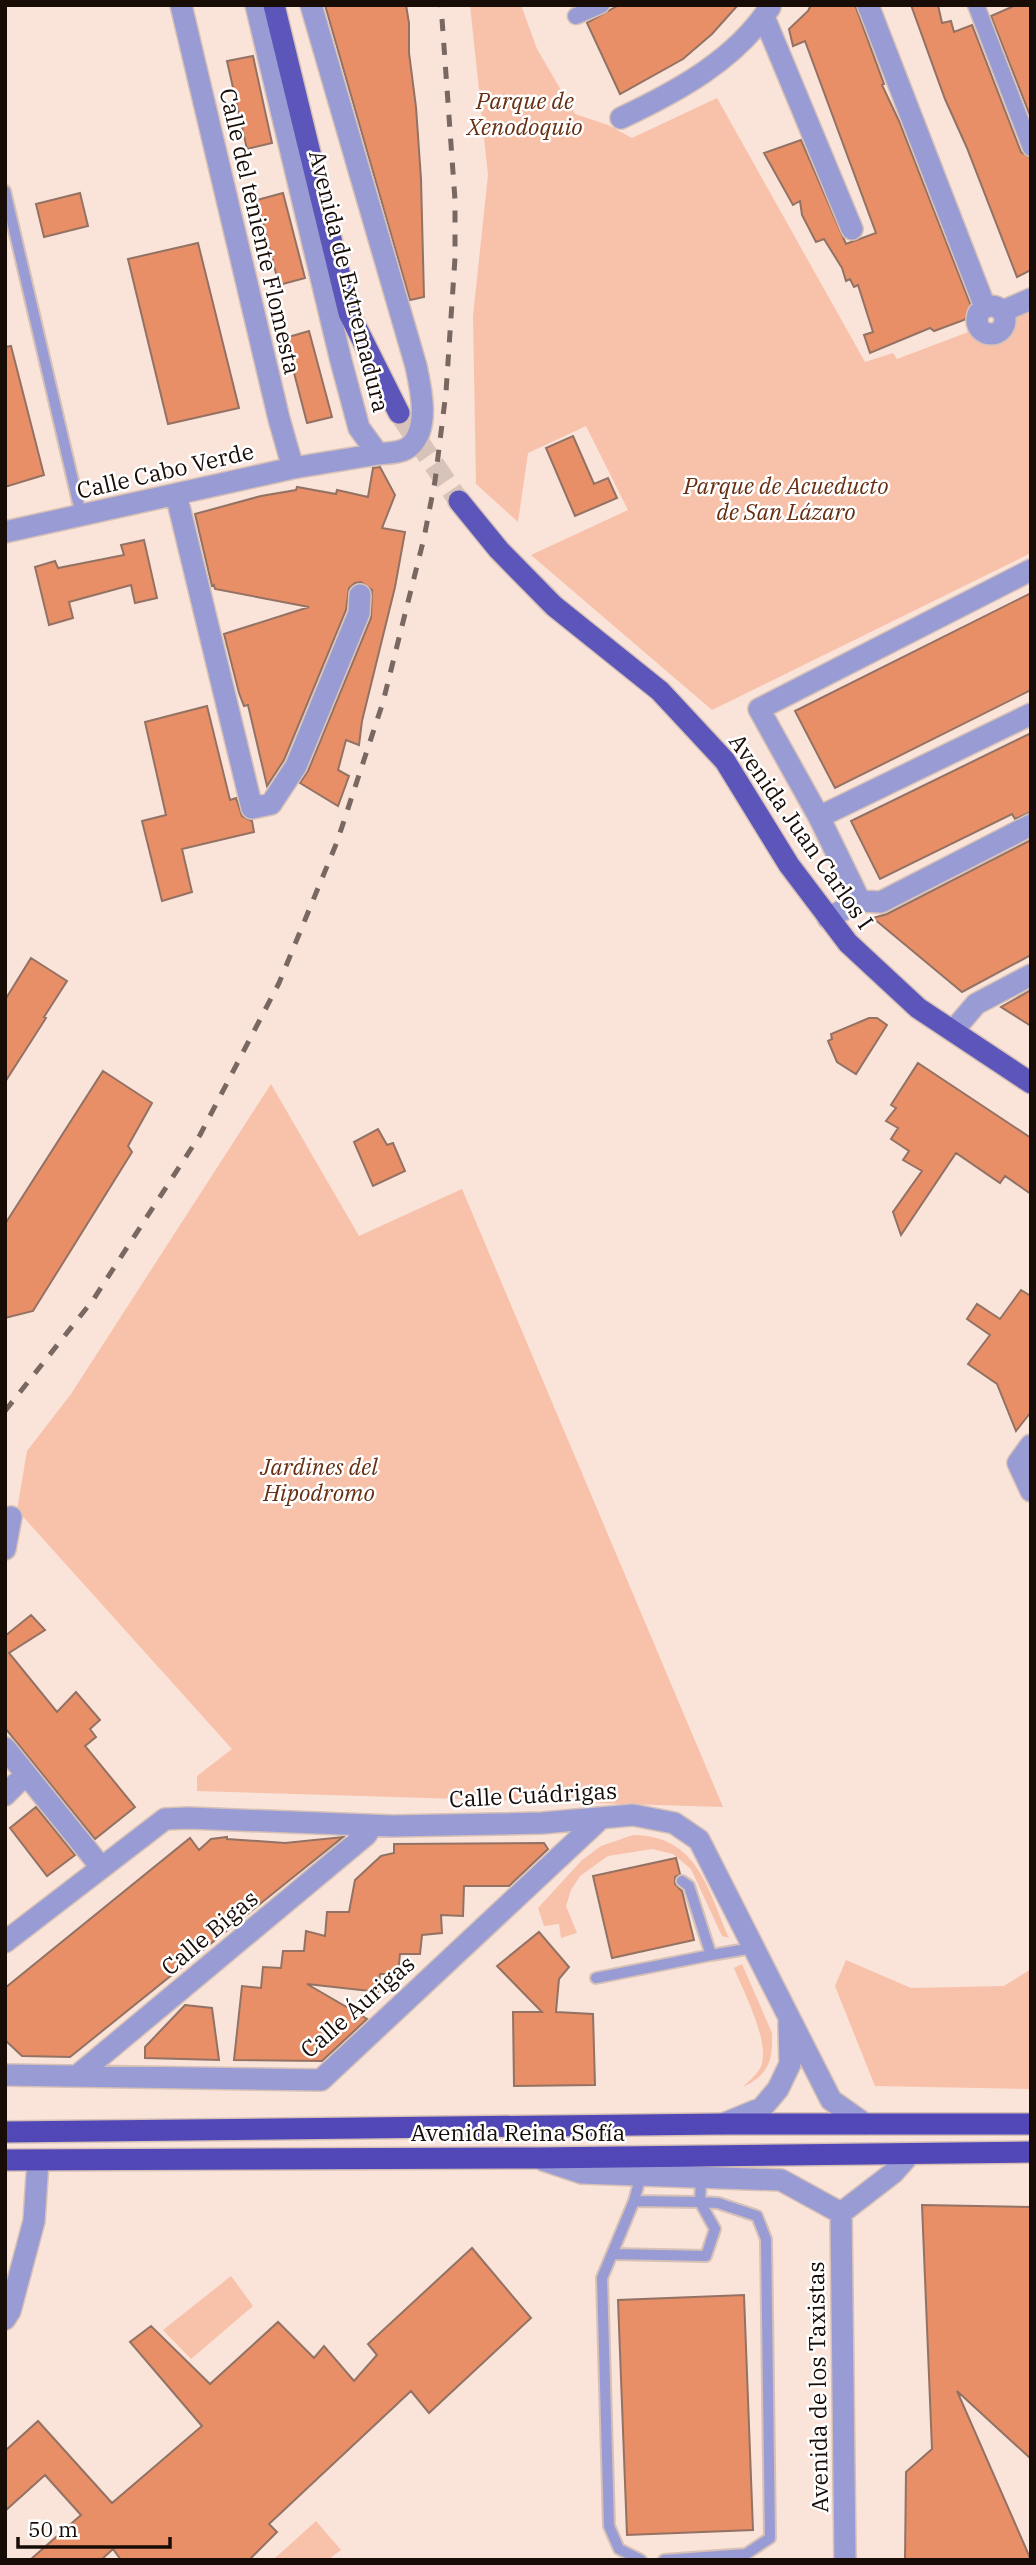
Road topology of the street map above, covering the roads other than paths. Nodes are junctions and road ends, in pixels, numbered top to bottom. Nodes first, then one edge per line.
1 (181, 5) edge
2 (256, 5) edge
3 (274, 5) edge
4 (311, 5) edge
5 (601, 5) edge
6 (868, 5) edge
7 (976, 5) edge
8 (767, 11) edge
9 (576, 16) dead end
10 (621, 118) dead end
11 (1031, 148) edge
12 (5, 191) edge
13 (852, 229) dead end
14 (1031, 299) edge
15 (399, 413) tunnel mouth
16 (359, 428) junction
17 (378, 454) junction
18 (336, 459) junction
19 (293, 468) junction
20 (176, 494) junction
21 (459, 500) tunnel mouth
22 (81, 515) junction
23 (5, 532) edge
24 (1031, 570) edge
25 (360, 595) dead end
26 (1031, 714) edge
27 (820, 817) junction
28 (1031, 825) edge
29 (860, 901) junction
30 (828, 918) junction
31 (1031, 975) edge
32 (953, 1031) junction
33 (1031, 1083) edge
34 (1025, 1454) edge
35 (1031, 1491) edge
36 (11, 1517) dead end
37 (5, 1549) edge
38 (5, 1748) edge
39 (26, 1774) junction
40 (5, 1796) edge
41 (600, 1819) junction
42 (372, 1826) junction
43 (101, 1867) junction
44 (682, 1881) dead end
45 (5, 1942) edge
46 (753, 1948) junction
47 (711, 1955) junction
48 (597, 1978) dead end
49 (789, 2018) junction
50 (5, 2075) edge
51 (78, 2076) junction
52 (722, 2124) junction
53 (865, 2124) junction
54 (1031, 2124) edge
55 (5, 2132) edge
56 (1031, 2152) edge
57 (910, 2154) junction
58 (537, 2158) junction
59 (5, 2160) edge
60 (38, 2161) junction
61 (641, 2175) junction
62 (701, 2178) junction
63 (634, 2201) junction
64 (700, 2202) junction
65 (841, 2213) junction
66 (613, 2254) junction
67 (5, 2319) edge
68 (641, 2560) edge
69 (664, 2560) edge
70 (845, 2560) edge

1 - 19 street, Calle del teniente Flomesta
2 - 16 street, Avenida de Extremadura
3 - 15 main road, Avenida de Extremadura
4 - 17 street, Avenida de Extremadura
5 - 9 street
6 - 14 street
7 - 11 street
8 - 10 street
8 - 13 street
12 - 22 lane
16 - 17 street, Avenida de Extremadura
16 - 18 street
17 - 18 street, Calle Cabo Verde
18 - 19 street, Calle Cabo Verde
19 - 20 street, Calle Cabo Verde
20 - 22 street, Calle Cabo Verde
20 - 25 street
21 - 30 main road, Avenida Juan Carlos I
22 - 23 street, Calle Cabo Verde
24 - 27 street
26 - 27 street
27 - 29 street
28 - 29 street
29 - 30 street
30 - 32 main road, Avenida Juan Carlos I
31 - 32 street
32 - 33 main road, Avenida Juan Carlos I
34 - 35 street
36 - 37 street
38 - 39 street
39 - 40 street
39 - 43 street
41 - 42 street, Calle Cuádrigas
41 - 46 street, Calle Cuádrigas
41 - 51 street, Calle Áurigas
42 - 43 street, Calle Cuádrigas
42 - 51 street, Calle Bigas
43 - 45 street
44 - 47 lane
46 - 47 lane
46 - 49 street, Calle Cuádrigas
47 - 48 lane
49 - 52 street, Calle Cuádrigas
49 - 53 street, Calle Cuádrigas
50 - 51 street, Calle Áurigas
52 - 53 highway, Avenida Reina Sofía
52 - 55 highway, Avenida Reina Sofía
53 - 54 highway, Avenida Reina Sofía
56 - 57 highway, Avenida Reina Sofía
57 - 58 highway, Avenida Reina Sofía
57 - 65 street
58 - 60 highway, Avenida Reina Sofía
58 - 61 street
59 - 60 highway, Avenida Reina Sofía
60 - 67 street
61 - 62 street
61 - 63 lane
62 - 64 lane
62 - 65 street
63 - 64 lane
63 - 66 lane
64 - 66 lane
64 - 69 lane
65 - 70 street, Avenida de los Taxistas
66 - 68 lane

